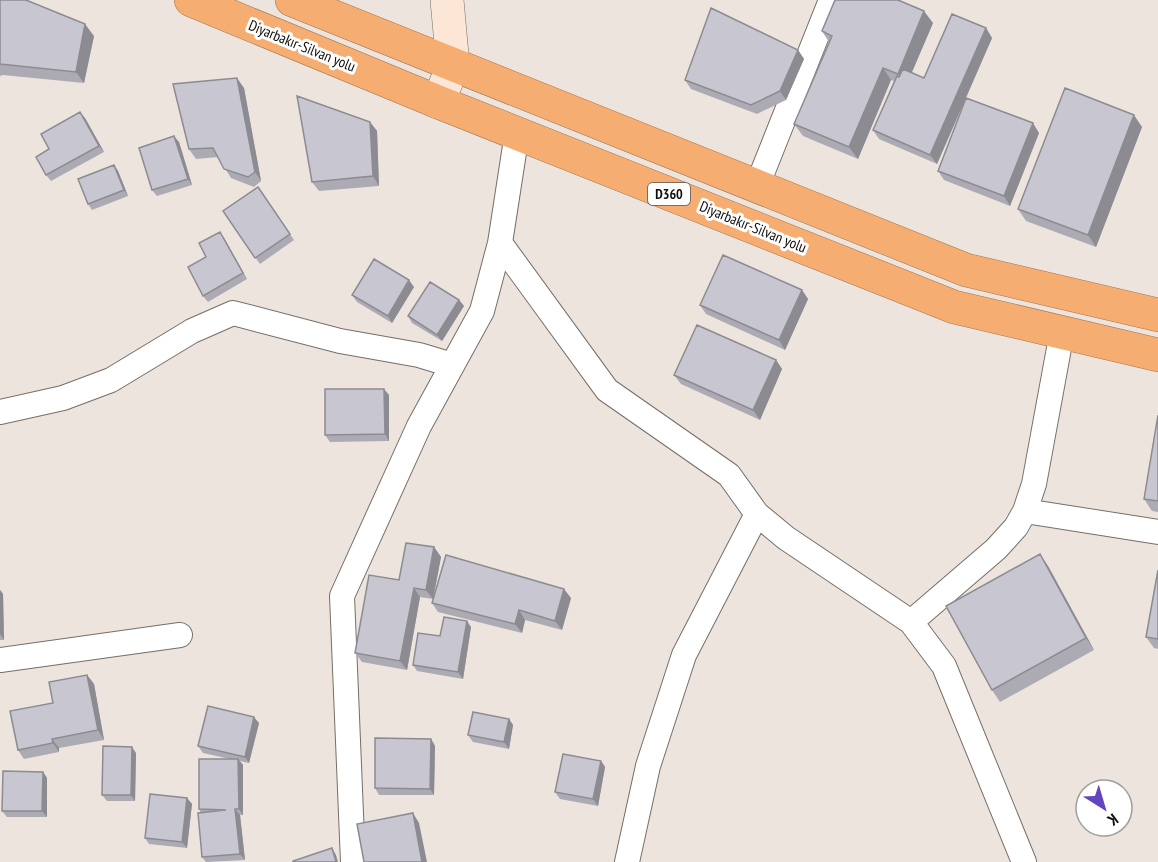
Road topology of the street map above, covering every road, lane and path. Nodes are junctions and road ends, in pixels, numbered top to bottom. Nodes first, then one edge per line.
1 (191, 0) edge
2 (292, 0) edge
3 (447, 0) edge
4 (831, 0) edge
5 (453, 66) junction
6 (438, 102) junction
7 (518, 134) junction
8 (757, 186) junction
9 (500, 243) junction
10 (1158, 315) edge
11 (1062, 333) junction
12 (1158, 355) edge
13 (452, 365) junction
14 (0, 412) edge
15 (1025, 511) junction
16 (757, 514) junction
17 (1158, 532) edge
18 (911, 622) junction
19 (180, 635) dead end
20 (0, 660) edge
21 (353, 862) edge
22 (627, 862) edge
23 (1024, 862) edge

1 - 6 highway, Diyarbakır-Silvan yolu / D360
2 - 5 highway, D360
3 - 5 street
4 - 8 street
5 - 6 street
5 - 8 highway, D360
6 - 7 highway, Diyarbakır-Silvan yolu / D360
7 - 9 street
7 - 11 highway, Diyarbakır-Silvan yolu / D360
8 - 10 highway, D360
9 - 13 street
9 - 16 street
11 - 12 highway, Diyarbakır-Silvan yolu / D360
11 - 15 street
13 - 14 street
13 - 21 street
15 - 17 street
15 - 18 street
16 - 18 street
16 - 22 street
18 - 23 street
19 - 20 street

